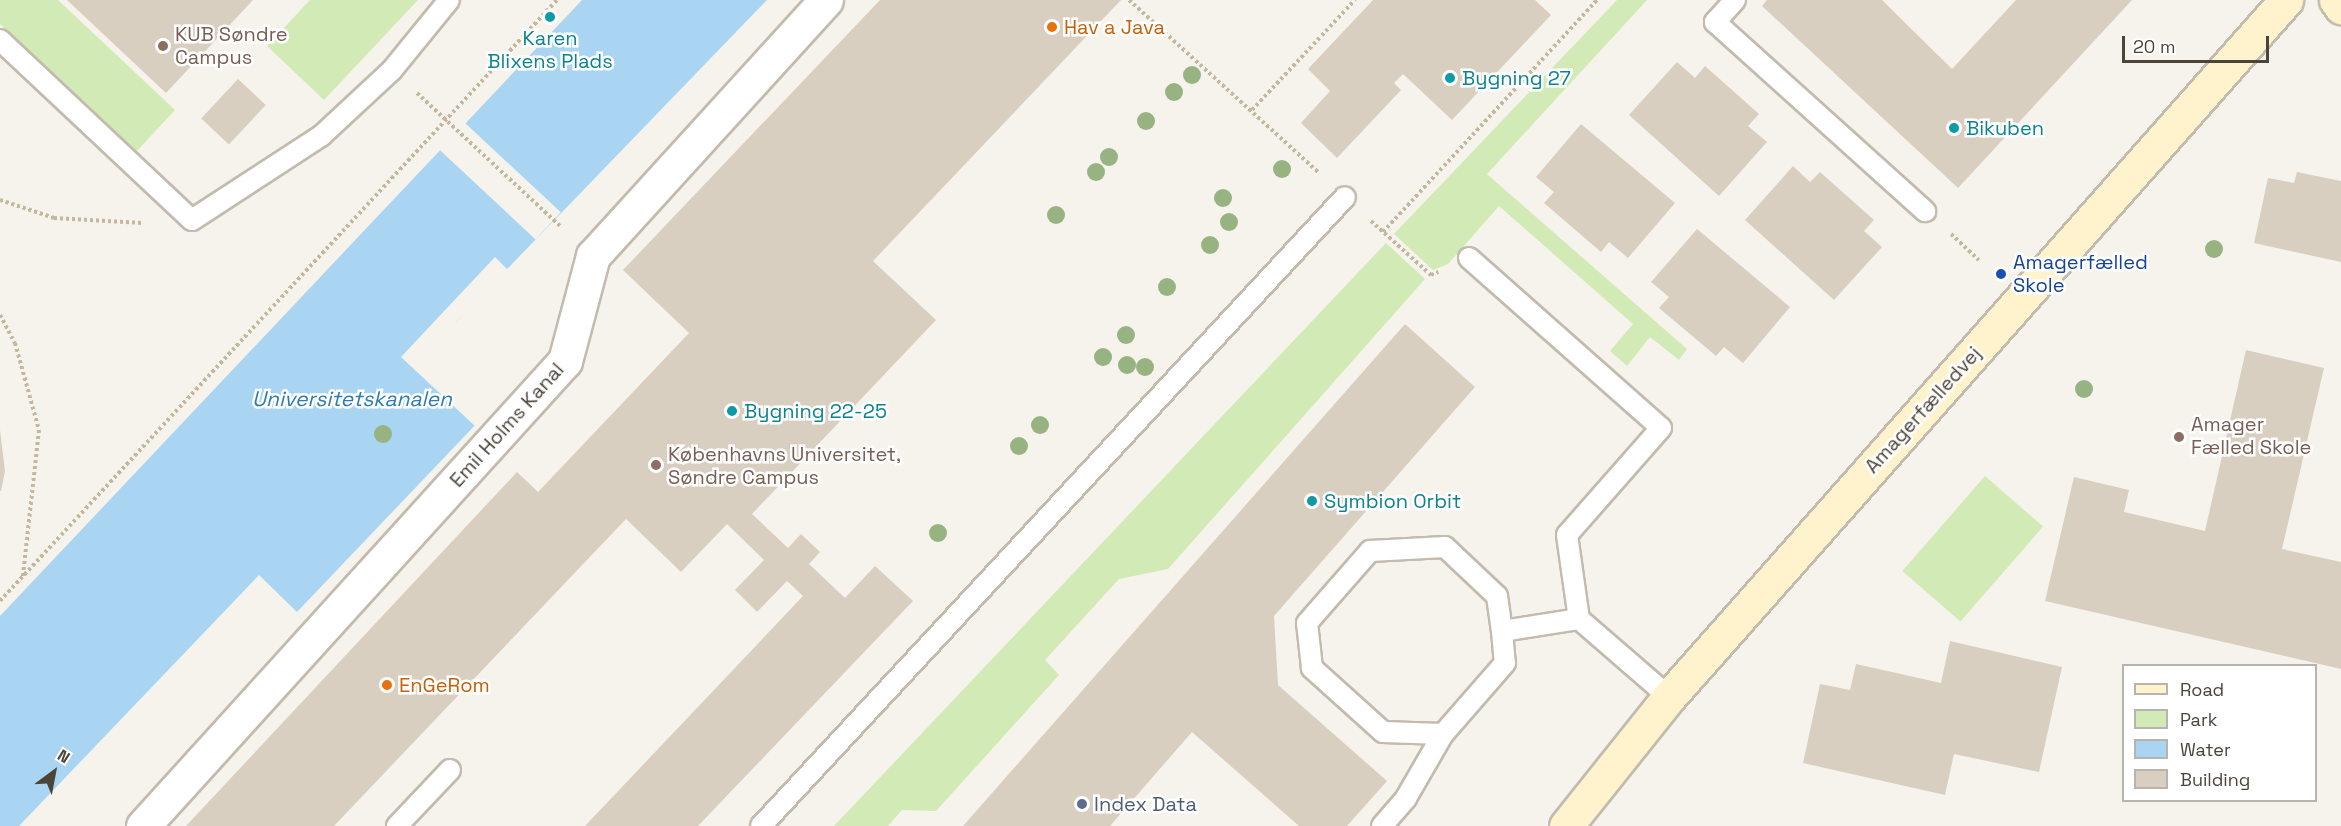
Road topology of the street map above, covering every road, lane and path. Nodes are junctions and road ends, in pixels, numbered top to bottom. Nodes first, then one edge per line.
1 (449, 0) edge
2 (556, 0) edge
3 (826, 0) edge
4 (1129, 0) edge
5 (1355, 0) edge
6 (1597, 0) edge
7 (1735, 0) edge
8 (2286, 0) edge
9 (2336, 0) edge
10 (2341, 7) edge
11 (0, 40) edge
12 (1252, 110) junction
13 (449, 123) dead end
14 (1345, 196) junction
15 (0, 200) edge
16 (1925, 211) dead end
17 (192, 220) junction
18 (1383, 232) junction
19 (592, 256) junction
20 (1468, 258) joint
21 (0, 315) edge
22 (23, 577) junction
23 (0, 601) edge
24 (1579, 619) junction
25 (1502, 631) junction
26 (1669, 697) junction
27 (1443, 734) junction
28 (450, 770) dead end
29 (143, 826) edge
30 (397, 826) edge
31 (761, 826) edge
32 (1382, 826) edge
33 (1566, 826) edge

1 - 17 lane
2 - 22 path
3 - 19 street, Emil Holms Kanal
4 - 12 path
5 - 12 path
6 - 18 path
7 - 16 lane
8 - 26 street, Amagerfælledvej
9 - 10 street
11 - 17 lane
12 - 14 path
13 - 19 path
14 - 18 path
14 - 31 lane
15 - 17 path
18 - 20 path
19 - 29 street, Emil Holms Kanal
20 - 24 lane
21 - 22 path
22 - 23 path
24 - 25 lane
24 - 26 lane
25 - 27 lane
25 - 27 lane
26 - 33 street, Amagerfælledvej
27 - 32 lane
28 - 30 lane

